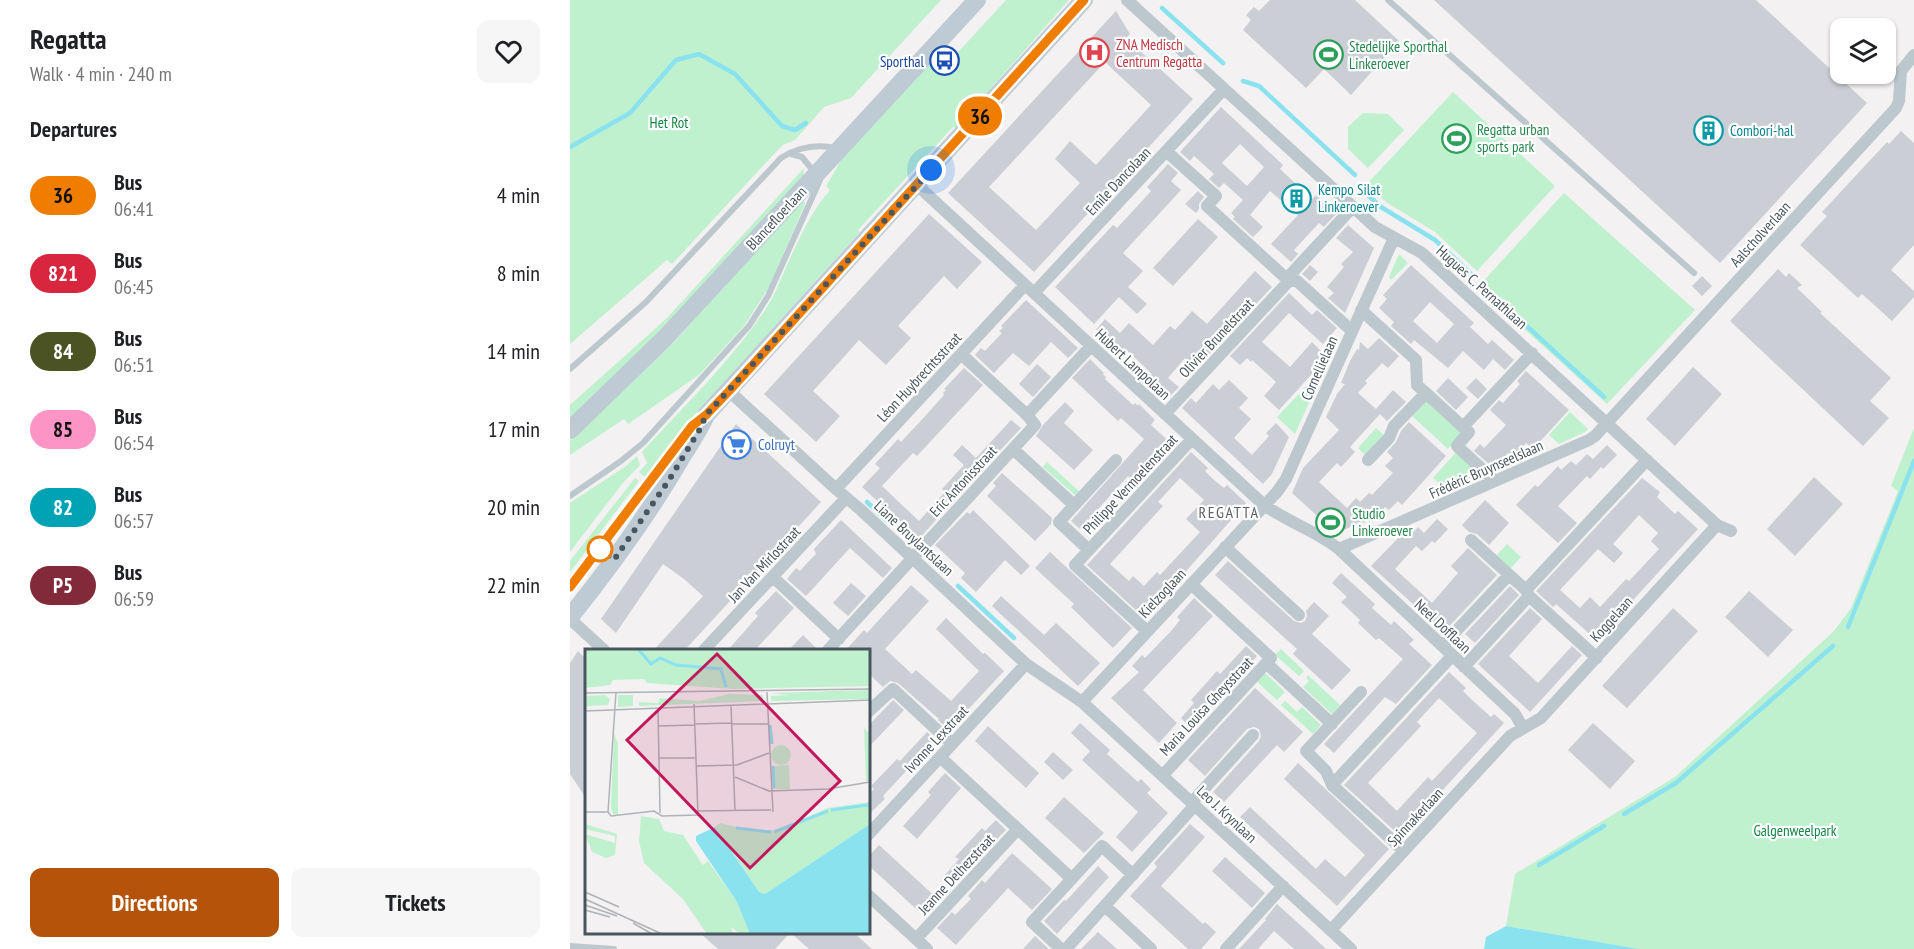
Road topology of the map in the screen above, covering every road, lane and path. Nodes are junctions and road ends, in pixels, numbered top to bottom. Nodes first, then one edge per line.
1 (977, 0) edge
2 (1084, 0) edge
3 (1127, 0) edge
4 (1388, 0) edge
5 (1914, 55) edge
6 (1224, 89) junction
7 (841, 149) junction
8 (1166, 151) junction
9 (788, 153) junction
10 (816, 175) junction
11 (917, 186) junction
12 (1353, 207) junction
13 (1394, 238) junction
14 (1694, 273) dead end
15 (1289, 281) junction
16 (1029, 289) junction
17 (1361, 310) junction
18 (1352, 331) junction
19 (1091, 346) junction
20 (1532, 353) junction
21 (961, 354) junction
22 (570, 369) edge
23 (729, 391) junction
24 (1424, 391) junction
25 (1166, 414) junction
26 (706, 415) junction
27 (1031, 420) junction
28 (1607, 423) junction
29 (1465, 426) junction
30 (570, 430) edge
31 (1192, 439) junction
32 (1013, 449) junction
33 (1116, 460) dead end
34 (1368, 460) dead end
35 (1647, 460) junction
36 (1495, 481) junction
37 (836, 489) junction
38 (570, 496) edge
39 (846, 498) junction
40 (1074, 505) junction
41 (1264, 505) junction
42 (1717, 525) junction
43 (1731, 531) dead end
44 (1471, 540) dead end
45 (1225, 547) junction
46 (1339, 549) junction
47 (1089, 550) junction
48 (913, 558) junction
49 (1507, 576) junction
50 (773, 577) junction
51 (1191, 584) junction
52 (570, 587) edge
53 (1527, 593) junction
54 (1299, 615) dead end
55 (570, 618) edge
56 (1147, 631) junction
57 (839, 639) junction
58 (1442, 646) junction
59 (602, 649) edge
60 (706, 649) edge
61 (830, 649) edge
62 (1592, 653) junction
63 (1452, 656) junction
64 (1266, 657) junction
65 (1026, 664) junction
66 (1464, 667) junction
67 (1361, 692) dead end
68 (1082, 702) junction
69 (870, 708) edge
70 (1332, 724) junction
71 (1523, 728) junction
72 (1253, 735) dead end
73 (952, 744) junction
74 (940, 757) junction
75 (1163, 775) junction
76 (1332, 786) junction
77 (1194, 804) junction
78 (1018, 829) junction
79 (870, 833) edge
80 (1404, 851) junction
81 (1134, 875) junction
82 (1072, 879) junction
83 (1283, 886) junction
84 (870, 897) edge
85 (1105, 906) junction
86 (1331, 930) junction
87 (916, 939) junction
88 (570, 946) edge
89 (614, 949) edge
90 (927, 949) edge
91 (1064, 949) edge
92 (1151, 949) edge
93 (1226, 949) edge
94 (1350, 949) edge

1 - 7 main road, Blancefloerlaan
2 - 11 main road
3 - 6 street, Hugues C. Pernathlaan
4 - 14 lane
5 - 28 street, Aalscholverlaan
6 - 8 street, Emile Dancolaan
6 - 12 street, Hugues C. Pernathlaan
7 - 9 lane
7 - 10 main road, Blancefloerlaan
7 - 38 lane
8 - 15 street
8 - 16 street, Emile Dancolaan
9 - 10 lane
9 - 22 lane
10 - 30 main road, Blancefloerlaan
11 - 16 street, Hubert Lampolaan
11 - 23 main road
12 - 13 street, Hugues C. Pernathlaan
12 - 15 street, Olivier Brunelstraat
13 - 17 street, Cornellielaan
13 - 20 street, Hugues C. Pernathlaan
15 - 18 street
15 - 25 street, Olivier Brunelstraat
16 - 19 street, Hubert Lampolaan
16 - 21 street, Léon Huybrechtsstraat
17 - 18 street, Cornellielaan
17 - 24 street
18 - 41 street, Cornellielaan
19 - 25 street, Hubert Lampolaan
19 - 27 street, Eric Antonisstraat
20 - 28 street, Hugues C. Pernathlaan
20 - 29 street
21 - 27 street
21 - 37 street, Léon Huybrechtsstraat
23 - 26 main road
23 - 37 street, Liane Bruylantslaan
24 - 29 street
24 - 34 street
25 - 31 street, Hubert Lampolaan
26 - 52 lane
26 - 55 main road
27 - 32 street, Eric Antonisstraat
28 - 35 street, Hugues C. Pernathlaan
28 - 36 street, Frédéric Bruynseelslaan
29 - 36 street
31 - 41 street, Hubert Lampolaan
31 - 47 street, Philippe Vermoelenstraat
32 - 40 street
32 - 48 street, Eric Antonisstraat
33 - 40 street
35 - 42 street, Hugues C. Pernathlaan
35 - 53 street
36 - 46 street, Frédéric Bruynseelslaan
37 - 39 street, Liane Bruylantslaan
39 - 48 street, Liane Bruylantslaan
39 - 50 street, Jan Van Mirlostraat
40 - 47 street
41 - 45 street, Kielzoglaan
41 - 46 street, Hubert Lampolaan
42 - 43 street, Hugues C. Pernathlaan
42 - 62 street, Koggelaan
44 - 49 street
45 - 51 street, Kielzoglaan
45 - 54 street
46 - 58 street, Neel Dofflaan
47 - 56 street
48 - 57 street, Eric Antonisstraat
48 - 65 street, Liane Bruylantslaan
49 - 53 street
49 - 58 street
50 - 57 street
50 - 60 street, Jan Van Mirlostraat
51 - 56 street, Kielzoglaan
51 - 64 street
53 - 62 street
53 - 66 street
55 - 59 street
56 - 68 street, Kielzoglaan
57 - 61 street, Eric Antonisstraat
58 - 63 street, Neel Dofflaan
62 - 71 street, Koggelaan
63 - 66 street, Neel Dofflaan
63 - 76 street
64 - 70 street
64 - 75 street, Maria Louisa Gheysstraat
65 - 68 street, Liane Bruylantslaan
65 - 73 street, Ivonne Lexstraat
66 - 71 street, Neel Dofflaan
67 - 70 street
68 - 75 street, Leo J. Krynlaan
69 - 73 street
70 - 76 street
71 - 80 street, Spinnakerlaan
72 - 77 street
73 - 74 street, Ivonne Lexstraat
74 - 78 street
74 - 79 street, Ivonne Lexstraat
75 - 77 street, Leo J. Krynlaan
76 - 80 street
77 - 81 street
77 - 83 street, Leo J. Krynlaan
78 - 82 street
78 - 87 street, Jeanne Delhezstraat
80 - 86 street, Spinnakerlaan
81 - 82 street
81 - 85 street
82 - 91 street
83 - 86 street, Leo J. Krynlaan
83 - 93 street
84 - 87 street
85 - 91 street
85 - 92 street
86 - 94 street, Leo J. Krynlaan
87 - 90 street
88 - 89 lane

